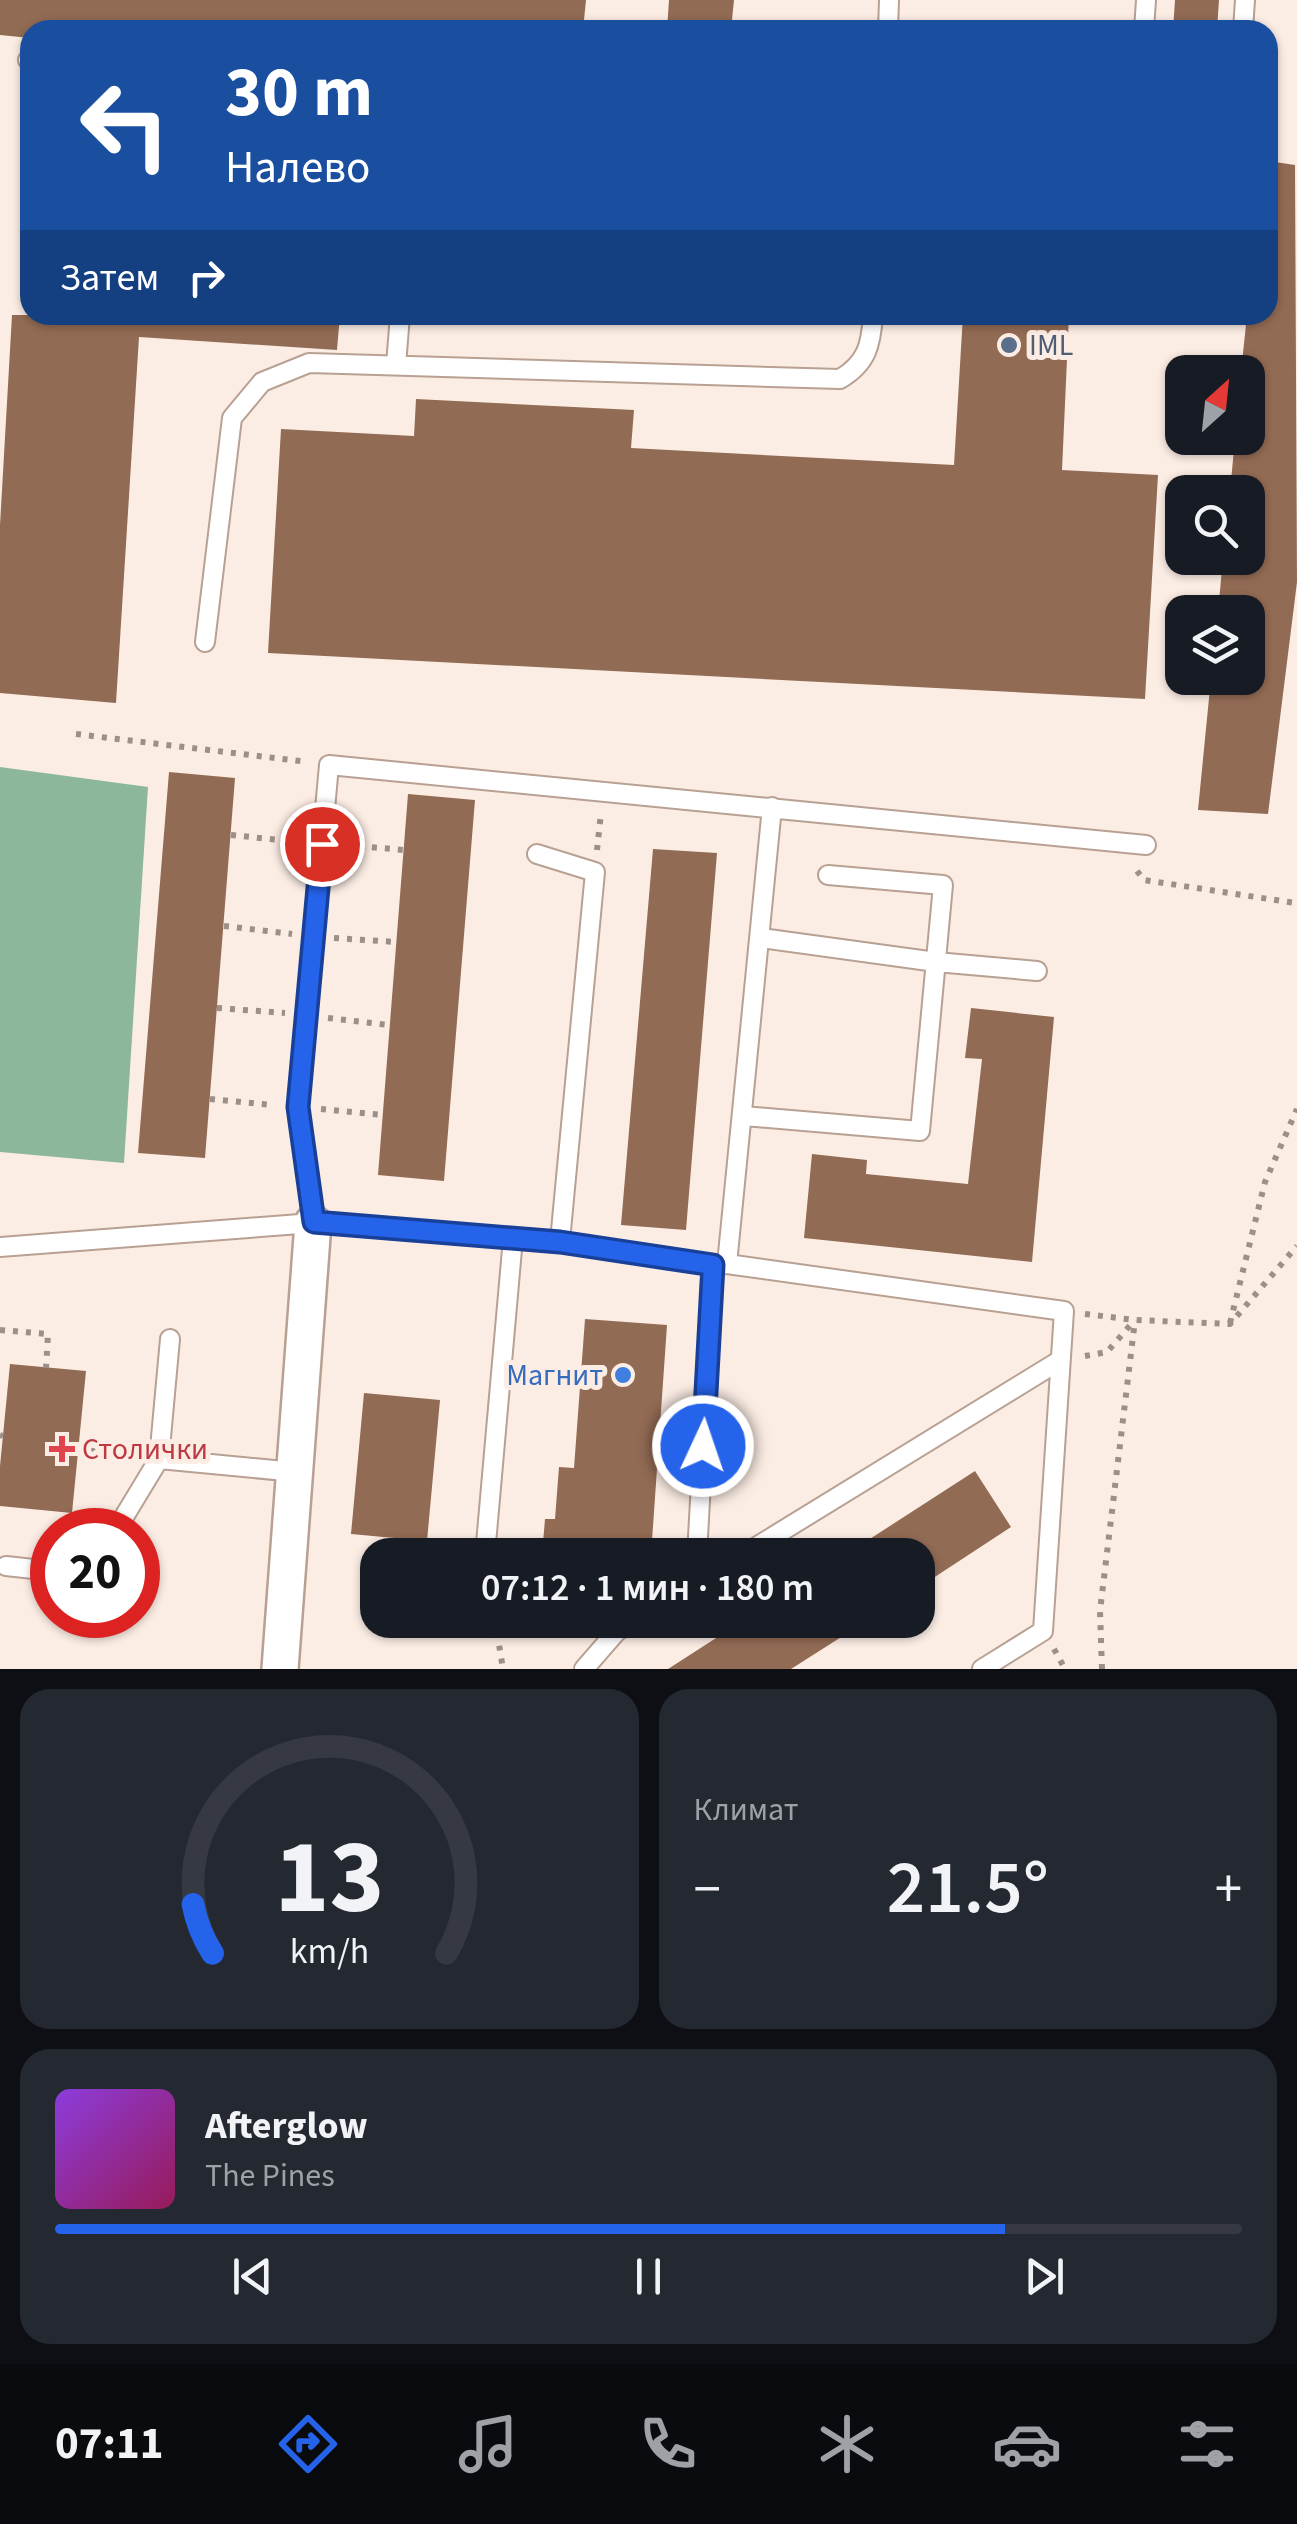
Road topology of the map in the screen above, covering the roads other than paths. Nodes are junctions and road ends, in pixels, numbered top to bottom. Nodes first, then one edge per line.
1 (399, 325) edge
2 (872, 325) edge
3 (396, 366) junction
4 (206, 642) dead end
5 (772, 807) junction
6 (1146, 846) dead end
7 (537, 854) dead end
8 (828, 875) dead end
9 (761, 938) junction
10 (936, 962) junction
11 (1037, 971) dead end
12 (744, 1116) junction
13 (314, 1222) junction
14 (513, 1238) junction
15 (560, 1242) junction
16 (0, 1248) edge
17 (720, 1264) junction
18 (170, 1339) dead end
19 (1059, 1361) junction
20 (159, 1459) junction
21 (295, 1472) junction
22 (129, 1508) edge
23 (486, 1538) edge
24 (697, 1538) edge
25 (771, 1538) edge
26 (6, 1566) dead end
27 (30, 1569) edge
28 (610, 1638) edge
29 (280, 1669) edge
30 (584, 1669) edge
31 (982, 1669) edge

1 - 3 lane
2 - 3 lane
3 - 4 lane
5 - 6 lane
5 - 9 lane
5 - 13 lane
7 - 15 lane
8 - 10 lane
9 - 10 lane
9 - 12 lane
10 - 11 lane
10 - 12 lane
12 - 17 lane
13 - 14 lane
13 - 16 lane
13 - 21 street
14 - 15 lane
14 - 23 lane
15 - 17 lane
17 - 19 lane
17 - 24 lane
18 - 20 lane
19 - 25 lane
19 - 31 lane
20 - 21 lane
20 - 22 lane
21 - 29 street
26 - 27 lane
28 - 30 lane

